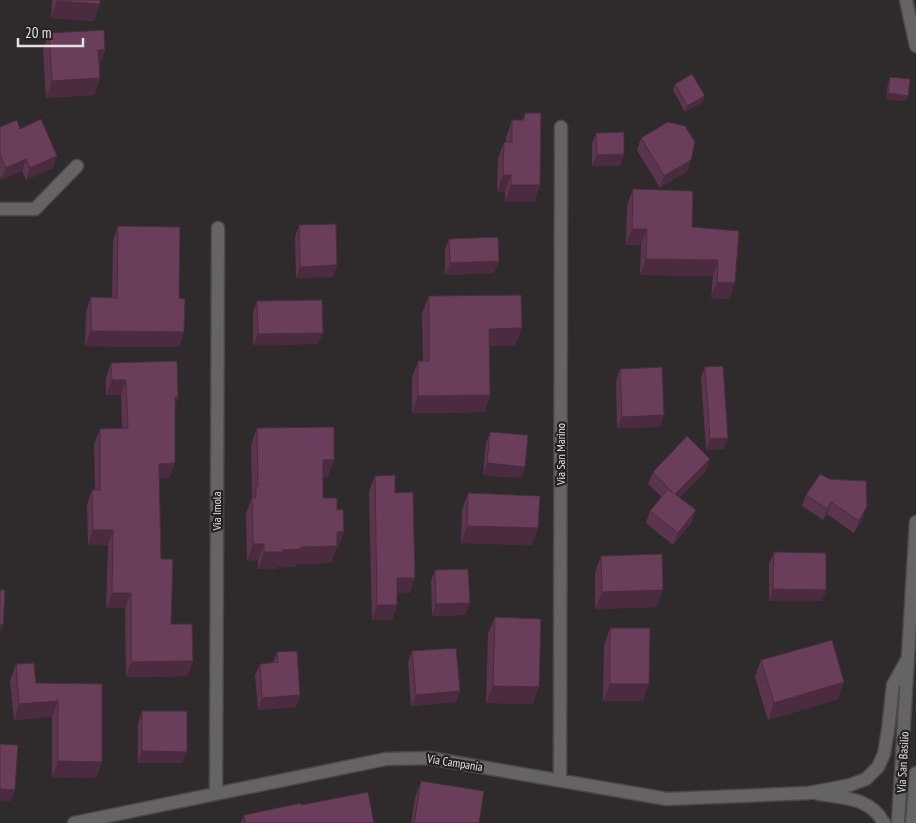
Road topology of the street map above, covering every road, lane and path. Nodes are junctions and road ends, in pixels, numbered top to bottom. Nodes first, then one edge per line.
1 (906, 0) edge
2 (916, 46) edge
3 (560, 127) dead end
4 (77, 166) dead end
5 (0, 209) edge
6 (218, 228) dead end
7 (916, 522) edge
8 (908, 658) junction
9 (916, 773) edge
10 (560, 780) junction
11 (809, 793) junction
12 (216, 794) junction
13 (74, 823) edge
14 (884, 823) edge
15 (898, 823) edge
16 (912, 823) edge

1 - 2 street
3 - 10 street, Via San Marino
4 - 5 street
6 - 12 street, Via Imola
7 - 8 street, Via San Basilio
8 - 11 street
8 - 15 street, Via San Basilio
9 - 16 street, Via San Basilio
10 - 11 street, Via Campania
10 - 12 street, Via Campania
11 - 14 street
12 - 13 street, Via Campania

